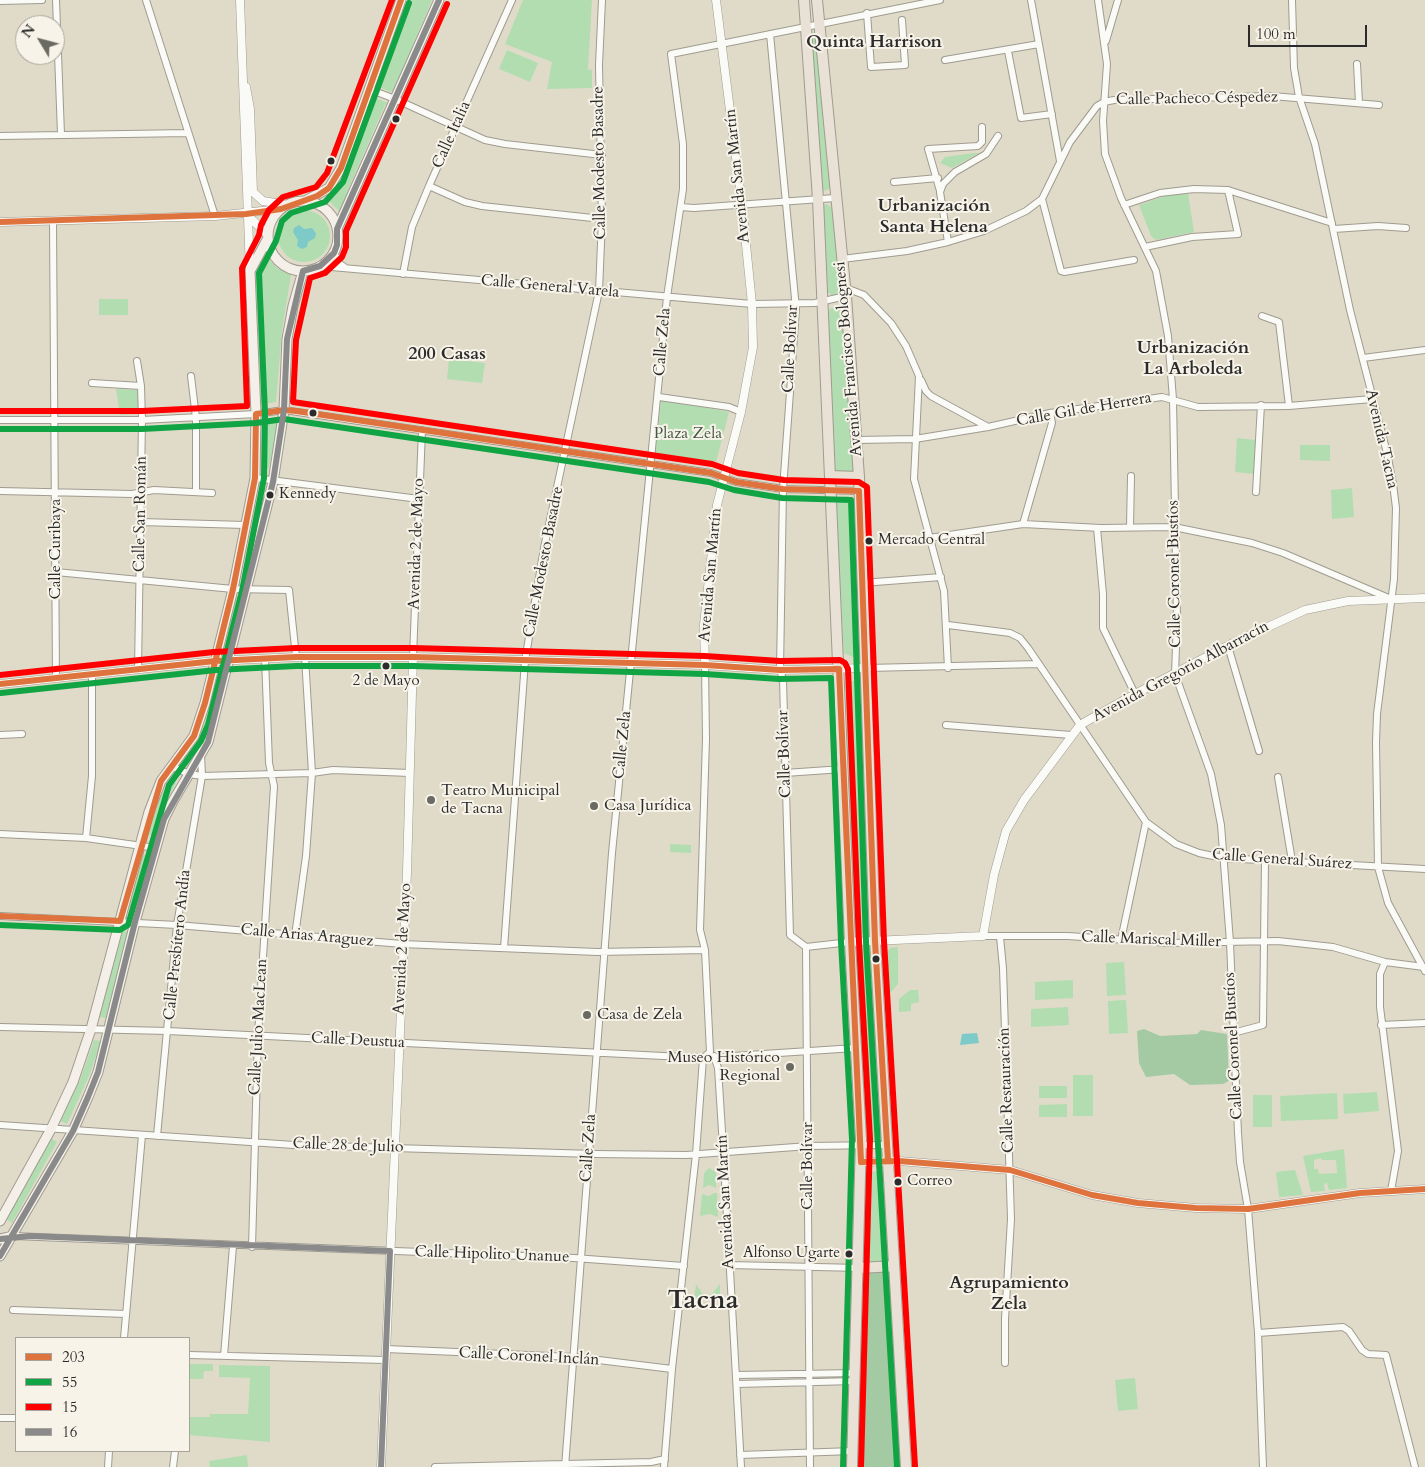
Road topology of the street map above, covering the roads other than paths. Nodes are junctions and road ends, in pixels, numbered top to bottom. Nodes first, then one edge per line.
1 (42, 0) edge
2 (56, 0) edge
3 (146, 0) edge
4 (240, 0) edge
5 (401, 0) edge
6 (439, 0) edge
7 (512, 0) edge
8 (602, 0) edge
9 (716, 0) edge
10 (804, 0) edge
11 (817, 0) edge
12 (940, 0) edge
13 (1031, 0) edge
14 (1098, 0) edge
15 (1118, 0) edge
16 (1292, 0) edge
17 (0, 1) edge
18 (867, 13) junction
19 (902, 20) dead end
20 (818, 23) junction
21 (806, 27) junction
22 (770, 34) junction
23 (722, 44) junction
24 (1039, 44) junction
25 (1105, 45) junction
26 (1008, 51) junction
27 (946, 60) dead end
28 (1357, 64) dead end
29 (243, 68) junction
30 (369, 89) junction
31 (1299, 97) junction
32 (395, 99) junction
33 (1104, 102) junction
34 (1359, 103) junction
35 (1379, 106) dead end
36 (1052, 114) junction
37 (455, 127) junction
38 (982, 127) dead end
39 (188, 133) junction
40 (61, 134) junction
41 (0, 136) edge
42 (998, 136) dead end
43 (602, 155) junction
44 (1060, 161) junction
45 (938, 178) junction
46 (894, 182) dead end
47 (429, 186) junction
48 (1228, 190) junction
49 (940, 192) junction
50 (835, 198) junction
51 (818, 199) junction
52 (1042, 199) junction
53 (785, 200) junction
54 (305, 201) junction
55 (742, 204) junction
56 (1124, 205) junction
57 (284, 207) junction
58 (681, 207) junction
59 (246, 214) junction
60 (215, 216) junction
61 (602, 219) junction
62 (53, 221) junction
63 (0, 222) edge
64 (1333, 226) junction
65 (1406, 228) dead end
66 (337, 229) junction
67 (268, 237) junction
68 (948, 242) junction
69 (1145, 247) junction
70 (334, 253) junction
71 (842, 259) junction
72 (1134, 260) dead end
73 (320, 266) junction
74 (349, 270) junction
75 (250, 271) junction
76 (303, 271) junction
77 (404, 274) junction
78 (599, 291) junction
79 (846, 292) junction
80 (667, 297) junction
81 (823, 302) junction
82 (795, 303) junction
83 (752, 304) junction
84 (1262, 316) dead end
85 (1425, 350) edge
86 (1363, 358) junction
87 (137, 361) dead end
88 (191, 376) dead end
89 (919, 376) junction
90 (92, 383) dead end
91 (141, 386) junction
92 (659, 397) junction
93 (1372, 398) junction
94 (1173, 399) junction
95 (1261, 405) junction
96 (1289, 406) junction
97 (284, 410) junction
98 (741, 412) junction
99 (1050, 413) junction
100 (256, 414) junction
101 (196, 418) junction
102 (0, 420) edge
103 (56, 420) junction
104 (142, 420) junction
105 (988, 427) junction
106 (422, 430) junction
107 (915, 439) junction
108 (856, 440) junction
109 (566, 452) junction
110 (651, 466) junction
111 (831, 476) junction
112 (1131, 476) dead end
113 (723, 477) junction
114 (859, 477) junction
115 (255, 478) junction
116 (274, 482) junction
117 (783, 489) junction
118 (831, 490) junction
119 (0, 491) edge
120 (859, 491) junction
121 (56, 492) junction
122 (142, 492) junction
123 (196, 492) junction
124 (1256, 492) dead end
125 (212, 494) dead end
126 (419, 499) junction
127 (141, 522) junction
128 (1023, 524) junction
129 (245, 525) junction
130 (1130, 527) junction
131 (1174, 527) junction
132 (1097, 528) junction
133 (929, 538) junction
134 (56, 572) junction
135 (941, 577) junction
136 (139, 579) junction
137 (862, 583) junction
138 (232, 589) junction
139 (248, 590) junction
140 (1425, 598) edge
141 (1392, 599) junction
142 (948, 625) junction
143 (1228, 646) junction
144 (296, 657) junction
145 (305, 657) junction
146 (265, 658) junction
147 (413, 658) junction
148 (215, 660) junction
149 (228, 660) junction
150 (525, 661) junction
151 (1039, 664) junction
152 (632, 665) junction
153 (705, 665) junction
154 (867, 668) junction
155 (948, 668) junction
156 (138, 669) junction
157 (780, 670) junction
158 (839, 670) junction
159 (92, 674) junction
160 (1175, 674) junction
161 (56, 678) junction
162 (0, 684) edge
163 (1135, 694) junction
164 (946, 725) dead end
165 (1080, 725) junction
166 (22, 734) dead end
167 (0, 735) edge
168 (1071, 735) junction
169 (1259, 751) dead end
170 (201, 755) junction
171 (172, 766) junction
172 (843, 769) junction
173 (189, 774) junction
174 (272, 774) junction
175 (312, 774) junction
176 (410, 774) junction
177 (785, 774) junction
178 (202, 776) junction
179 (1278, 777) dead end
180 (1146, 822) junction
181 (0, 834) edge
182 (86, 838) junction
183 (140, 846) junction
184 (156, 848) junction
185 (1223, 858) junction
186 (1265, 860) junction
187 (1292, 861) junction
188 (1378, 867) junction
189 (1425, 869) edge
190 (0, 916) edge
191 (120, 921) junction
192 (135, 922) junction
193 (177, 925) junction
194 (264, 933) junction
195 (295, 936) junction
196 (983, 936) junction
197 (1000, 937) junction
198 (1121, 940) junction
199 (875, 941) junction
200 (1266, 941) junction
201 (850, 942) junction
202 (1230, 942) junction
203 (402, 944) junction
204 (806, 947) junction
205 (504, 948) junction
206 (705, 950) junction
207 (604, 951) junction
208 (1386, 962) junction
209 (1424, 968) edge
210 (1425, 1023) edge
211 (1381, 1025) junction
212 (0, 1026) edge
213 (91, 1029) junction
214 (109, 1030) junction
215 (168, 1031) junction
216 (1233, 1033) junction
217 (258, 1035) junction
218 (398, 1044) junction
219 (855, 1048) junction
220 (807, 1050) junction
221 (596, 1052) junction
222 (710, 1052) junction
223 (703, 1058) junction
224 (716, 1058) junction
225 (0, 1125) edge
226 (51, 1129) junction
227 (72, 1131) junction
228 (142, 1135) junction
229 (157, 1136) junction
230 (254, 1142) junction
231 (861, 1145) junction
232 (886, 1145) junction
233 (809, 1146) junction
234 (394, 1148) junction
235 (723, 1151) junction
236 (590, 1154) junction
237 (696, 1154) junction
238 (888, 1161) junction
239 (861, 1162) junction
240 (1010, 1170) junction
241 (1425, 1189) edge
242 (1390, 1191) junction
243 (1248, 1209) junction
244 (0, 1221) edge
245 (13, 1236) junction
246 (0, 1239) edge
247 (134, 1242) junction
248 (234, 1246) junction
249 (252, 1247) junction
250 (390, 1251) junction
251 (0, 1256) edge
252 (581, 1259) junction
253 (729, 1265) junction
254 (684, 1266) junction
255 (894, 1266) junction
256 (809, 1267) junction
257 (860, 1268) junction
258 (13, 1310) dead end
259 (126, 1314) junction
260 (1258, 1333) junction
261 (124, 1337) edge
262 (386, 1349) junction
263 (190, 1355) edge
264 (224, 1356) junction
265 (574, 1357) junction
266 (385, 1360) junction
267 (1005, 1363) dead end
268 (672, 1369) junction
269 (810, 1374) junction
270 (736, 1375) junction
271 (856, 1377) junction
272 (810, 1382) junction
273 (737, 1384) junction
274 (0, 1418) edge
275 (15, 1418) edge
276 (853, 1450) junction
277 (810, 1451) junction
278 (110, 1452) edge
279 (174, 1452) edge
280 (740, 1455) junction
281 (665, 1459) junction
282 (565, 1465) edge
283 (108, 1467) edge
284 (172, 1467) edge
285 (381, 1467) edge
286 (435, 1467) edge
287 (664, 1467) edge
288 (741, 1467) edge
289 (810, 1467) edge
290 (852, 1467) edge
291 (906, 1467) edge
292 (1263, 1467) edge
293 (1415, 1467) edge

1 - 17 street
2 - 40 street
3 - 39 street
4 - 29 street
5 - 30 main road
6 - 32 main road
7 - 37 street, Calle Italia
8 - 43 street, Calle Modesto Basadre
9 - 23 street, Avenida San Martín
10 - 21 main road, Avenida Francisco Bolognesi
11 - 20 main road, Avenida Francisco Bolognesi
12 - 18 street
13 - 24 street
14 - 25 street, Calle Coronel Bustíos
15 - 25 street, Calle Coronel Bustíos
16 - 31 street, Avenida Tacna
18 - 19 street
18 - 20 street
20 - 21 street
20 - 50 main road, Avenida Francisco Bolognesi
21 - 22 street
21 - 51 main road, Avenida Francisco Bolognesi
22 - 23 street
22 - 53 street, Calle Bolívar
23 - 55 street, Avenida San Martín
23 - 58 street, Calle Zela
24 - 26 street
24 - 36 street
25 - 33 street, Calle Coronel Bustíos
26 - 27 street
26 - 36 street
28 - 34 street
29 - 57 street
29 - 59 street
30 - 32 street
30 - 54 main road
31 - 33 street, Calle Pacheco Céspedez
31 - 34 street, Calle Pacheco Céspedez
31 - 64 street, Avenida Tacna
32 - 37 street
32 - 66 main road
33 - 44 street, Calle Pacheco Céspedez
33 - 56 street, Calle Coronel Bustíos
34 - 35 street, Calle Pacheco Céspedez
36 - 44 street
37 - 43 street
37 - 47 street, Calle Italia
38 - 45 street
39 - 40 street
39 - 60 street
40 - 41 street
42 - 49 street
43 - 61 street, Calle Modesto Basadre
44 - 52 street, Calle Pacheco Céspedez
45 - 46 street
45 - 49 street
47 - 61 street
47 - 77 street, Calle Italia
48 - 56 street
48 - 64 street
48 - 69 street
49 - 68 street
50 - 51 street
50 - 71 main road, Avenida Francisco Bolognesi
51 - 53 street
51 - 81 main road, Avenida Francisco Bolognesi
52 - 68 street
52 - 72 street
53 - 55 street
53 - 82 street, Calle Bolívar
54 - 57 main road
54 - 66 main road
55 - 58 street
55 - 83 street, Avenida San Martín
56 - 69 street, Calle Coronel Bustíos
57 - 59 street
57 - 67 main road
58 - 80 street, Calle Zela
59 - 60 street
59 - 67 street
59 - 75 street
60 - 62 street
61 - 78 street, Calle Modesto Basadre
62 - 63 street
62 - 103 street, Calle Curibaya
64 - 65 street
64 - 86 street, Avenida Tacna
66 - 70 main road
67 - 75 main road
67 - 76 main road
68 - 71 street
69 - 94 street, Calle Coronel Bustíos
70 - 73 main road
70 - 74 street
71 - 79 main road, Avenida Francisco Bolognesi
73 - 74 street, Calle General Varela
73 - 76 main road
74 - 77 street, Calle General Varela
75 - 100 main road
76 - 97 main road
77 - 78 street, Calle General Varela
78 - 80 street, Calle General Varela
78 - 109 street, Calle Modesto Basadre
79 - 81 street, Calle General Varela
79 - 89 street
79 - 108 main road, Avenida Francisco Bolognesi
80 - 83 street, Calle General Varela
80 - 92 street, Calle Zela
81 - 82 street, Calle General Varela
81 - 111 main road, Avenida Francisco Bolognesi
82 - 83 street, Calle General Varela
82 - 117 street, Calle Bolívar
83 - 98 street, Avenida San Martín
84 - 96 street
85 - 86 street
86 - 93 street, Avenida Tacna
87 - 91 street, Calle San Román
88 - 101 street
89 - 105 street
89 - 107 street
90 - 91 street
91 - 104 street, Calle San Román
92 - 98 street
92 - 110 street, Calle Zela
93 - 96 street, Calle Gil de Herrera
93 - 141 street, Avenida Tacna
94 - 95 street, Calle Gil de Herrera
94 - 99 street, Calle Gil de Herrera
94 - 131 street, Calle Coronel Bustíos
95 - 96 street, Calle Gil de Herrera
95 - 124 street
97 - 100 street
97 - 106 street
97 - 116 main road
98 - 113 street, Avenida San Martín
99 - 105 street, Calle Gil de Herrera
99 - 128 street
100 - 101 street
100 - 115 main road
101 - 104 street
101 - 123 street
102 - 103 street
103 - 104 street
103 - 121 street, Calle Curibaya
104 - 122 street, Calle San Román
105 - 107 street, Calle Gil de Herrera
106 - 109 street
106 - 126 street, Avenida 2 de Mayo
107 - 108 street, Calle Gil de Herrera
107 - 133 street
108 - 114 main road, Avenida Francisco Bolognesi
109 - 110 street
109 - 150 street, Calle Modesto Basadre
110 - 113 street
110 - 152 street, Calle Zela
111 - 114 main road
111 - 118 main road, Avenida Francisco Bolognesi
112 - 130 street
113 - 117 street
113 - 153 street, Avenida San Martín
114 - 120 main road, Avenida Francisco Bolognesi
115 - 116 street
115 - 129 main road
116 - 126 street
116 - 139 main road
117 - 118 street
117 - 157 street, Calle Bolívar
118 - 120 street
118 - 158 main road, Avenida Francisco Bolognesi
119 - 121 street
120 - 137 main road, Avenida Francisco Bolognesi
121 - 122 street
121 - 134 street, Calle Curibaya
122 - 123 street
122 - 127 street, Calle San Román
123 - 125 street
126 - 147 street, Avenida 2 de Mayo
127 - 129 street
127 - 136 street, Calle San Román
128 - 132 street
128 - 133 street
129 - 138 main road
130 - 131 street
130 - 132 street
131 - 141 street
131 - 160 street, Calle Coronel Bustíos
132 - 163 street
133 - 135 street
134 - 136 street
134 - 161 street, Calle Curibaya
135 - 137 street
135 - 142 street
136 - 138 street
136 - 156 street, Calle San Román
137 - 154 main road, Avenida Francisco Bolognesi
138 - 139 street
138 - 148 main road
139 - 144 street
139 - 149 main road
140 - 141 street, Avenida Gregorio Albarracín
141 - 143 street, Avenida Gregorio Albarracín
141 - 188 street, Avenida Tacna
142 - 151 street, Calle General Suárez
142 - 155 street
143 - 160 street, Avenida Gregorio Albarracín
143 - 169 street
144 - 145 street
144 - 146 street
145 - 147 street
145 - 175 street
146 - 149 street
146 - 174 street, Calle Julio MacLean
147 - 150 street
147 - 176 street, Avenida 2 de Mayo
148 - 149 street
148 - 156 street
148 - 171 main road
149 - 170 main road
150 - 152 street
150 - 205 street, Calle Modesto Basadre
151 - 155 street
151 - 165 street, Calle General Suárez
152 - 153 street
152 - 207 street, Calle Zela
153 - 157 street
153 - 206 street, Avenida San Martín
154 - 155 street
154 - 158 street
154 - 199 main road, Avenida Francisco Bolognesi
156 - 159 street
157 - 158 street
157 - 177 street, Calle Bolívar
158 - 172 main road, Avenida Francisco Bolognesi
159 - 161 street
159 - 182 street
160 - 163 street, Avenida Gregorio Albarracín
160 - 185 street, Calle Coronel Bustíos
161 - 162 street
163 - 165 street, Avenida Gregorio Albarracín
164 - 168 street
165 - 168 street, Avenida Gregorio Albarracín
165 - 180 street, Calle General Suárez
166 - 167 street
168 - 196 street, Avenida Gregorio Albarracín
170 - 173 main road
170 - 178 street, Calle Presbítero Andía
171 - 173 street
171 - 183 main road
172 - 177 street
172 - 201 main road, Avenida Francisco Bolognesi
173 - 178 street
173 - 184 main road
174 - 175 street
174 - 178 street
174 - 194 street, Calle Julio MacLean
175 - 176 street
175 - 195 street
176 - 203 street, Avenida 2 de Mayo
177 - 204 street, Calle Bolívar
178 - 193 street, Calle Presbítero Andía
179 - 187 street
180 - 185 street, Calle General Suárez
180 - 198 street
181 - 182 street
182 - 183 street
183 - 184 street
183 - 191 main road
184 - 192 main road
185 - 186 street, Calle General Suárez
185 - 202 street, Calle Coronel Bustíos
186 - 187 street, Calle General Suárez
186 - 200 street
187 - 188 street, Calle General Suárez
188 - 189 street, Calle General Suárez
188 - 209 street, Avenida Tacna
190 - 191 street, Calle Arias Araguez
191 - 192 street, Calle Arias Araguez
191 - 213 main road
192 - 193 street, Calle Arias Araguez
192 - 214 main road
193 - 194 street, Calle Arias Araguez
193 - 215 street, Calle Presbítero Andía
194 - 195 street, Calle Arias Araguez
194 - 217 street, Calle Julio MacLean
195 - 203 street, Calle Arias Araguez
196 - 197 street, Calle Mariscal Miller
196 - 199 street, Calle Mariscal Miller
197 - 198 street, Calle Mariscal Miller
197 - 240 street, Calle Restauración
198 - 202 street, Calle Mariscal Miller
199 - 201 street, Calle Mariscal Miller
199 - 232 main road, Avenida Francisco Bolognesi
200 - 202 street, Calle Mariscal Miller
200 - 208 street, Calle Mariscal Miller
200 - 216 street
201 - 204 street
201 - 219 main road, Avenida Francisco Bolognesi
202 - 216 street, Calle Coronel Bustíos
203 - 205 street, Calle Arias Araguez
203 - 218 street, Avenida 2 de Mayo
204 - 220 street, Calle Bolívar
205 - 207 street, Calle Arias Araguez
206 - 207 street, Calle Arias Araguez
206 - 222 street, Avenida San Martín
207 - 221 street, Calle Zela
208 - 209 street, Calle Mariscal Miller
208 - 211 street
210 - 211 street
211 - 242 street
212 - 213 street, Calle Deustua
213 - 214 street, Calle Deustua
213 - 226 main road
214 - 215 street, Calle Deustua
214 - 227 main road
215 - 217 street, Calle Deustua
215 - 229 street, Calle Presbítero Andía
216 - 243 street, Calle Coronel Bustíos
217 - 218 street, Calle Deustua
217 - 230 street, Calle Julio MacLean
218 - 221 street, Calle Deustua
218 - 234 street, Avenida 2 de Mayo
219 - 220 street, Calle Deustua
219 - 231 main road, Avenida Francisco Bolognesi
220 - 224 street, Calle Deustua
220 - 233 street, Calle Bolívar
221 - 223 street, Calle Deustua
221 - 236 street, Calle Zela
222 - 223 street
222 - 224 street
223 - 224 street, Calle Deustua
223 - 237 street, Avenida San Martín
224 - 235 street, Avenida San Martín
225 - 226 street, Calle 28 de Julio
226 - 227 street, Calle 28 de Julio
226 - 244 main road
227 - 228 street, Calle 28 de Julio
227 - 245 main road
228 - 229 street, Calle 28 de Julio
228 - 247 street
229 - 230 street, Calle 28 de Julio
230 - 234 street, Calle 28 de Julio
230 - 249 street, Calle Julio MacLean
231 - 232 street, Calle 28 de Julio
231 - 233 street, Calle 28 de Julio
231 - 239 main road, Avenida Francisco Bolognesi
232 - 238 main road, Avenida Francisco Bolognesi
233 - 235 street, Calle 28 de Julio
233 - 256 street, Calle Bolívar
234 - 236 street, Calle 28 de Julio
234 - 250 street, Avenida 2 de Mayo
235 - 237 street, Calle 28 de Julio
235 - 253 street, Avenida San Martín
236 - 237 street, Calle 28 de Julio
236 - 252 street, Calle Zela
237 - 254 street, Avenida San Martín
238 - 239 street
238 - 240 street
238 - 255 main road, Avenida Francisco Bolognesi
239 - 257 main road, Avenida Francisco Bolognesi
240 - 243 street
240 - 267 street, Calle Restauración
241 - 242 street
242 - 243 street
243 - 260 street, Calle Coronel Bustíos
245 - 246 main road, Calle Hipolito Unanue
245 - 247 street, Calle Hipolito Unanue
245 - 251 main road
247 - 248 street, Calle Hipolito Unanue
247 - 259 street
248 - 249 street, Calle Hipolito Unanue
248 - 264 street
249 - 250 street, Calle Hipolito Unanue
250 - 252 street, Calle Hipolito Unanue
250 - 262 street, Avenida 2 de Mayo
252 - 254 street, Calle Hipolito Unanue
252 - 265 street, Calle Zela
253 - 256 street
253 - 270 street, Avenida San Martín
254 - 268 street, Avenida San Martín
255 - 257 main road
255 - 291 main road, Avenida Francisco Bolognesi
256 - 257 street
256 - 269 street, Calle Bolívar
257 - 271 main road, Avenida Francisco Bolognesi
258 - 259 street
259 - 261 street
260 - 292 street, Calle Coronel Bustíos
260 - 293 street
262 - 265 street, Calle Coronel Inclán
262 - 266 street, Avenida 2 de Mayo
263 - 264 street
264 - 266 street
265 - 268 street, Calle Coronel Inclán
265 - 282 street, Calle Zela
266 - 285 street, Avenida 2 de Mayo
268 - 281 street, Avenida San Martín
269 - 270 street
269 - 271 street
269 - 272 street, Calle Bolívar
270 - 273 street, Avenida San Martín
271 - 272 street
271 - 276 main road, Avenida Francisco Bolognesi
272 - 273 street
272 - 277 street, Calle Bolívar
273 - 280 street, Avenida San Martín
274 - 275 street
276 - 277 street
276 - 290 main road, Avenida Francisco Bolognesi
277 - 280 street
277 - 289 street, Calle Bolívar
278 - 283 street
279 - 284 street
280 - 288 street, Avenida San Martín
281 - 282 street
281 - 287 street, Avenida San Martín
282 - 286 street

